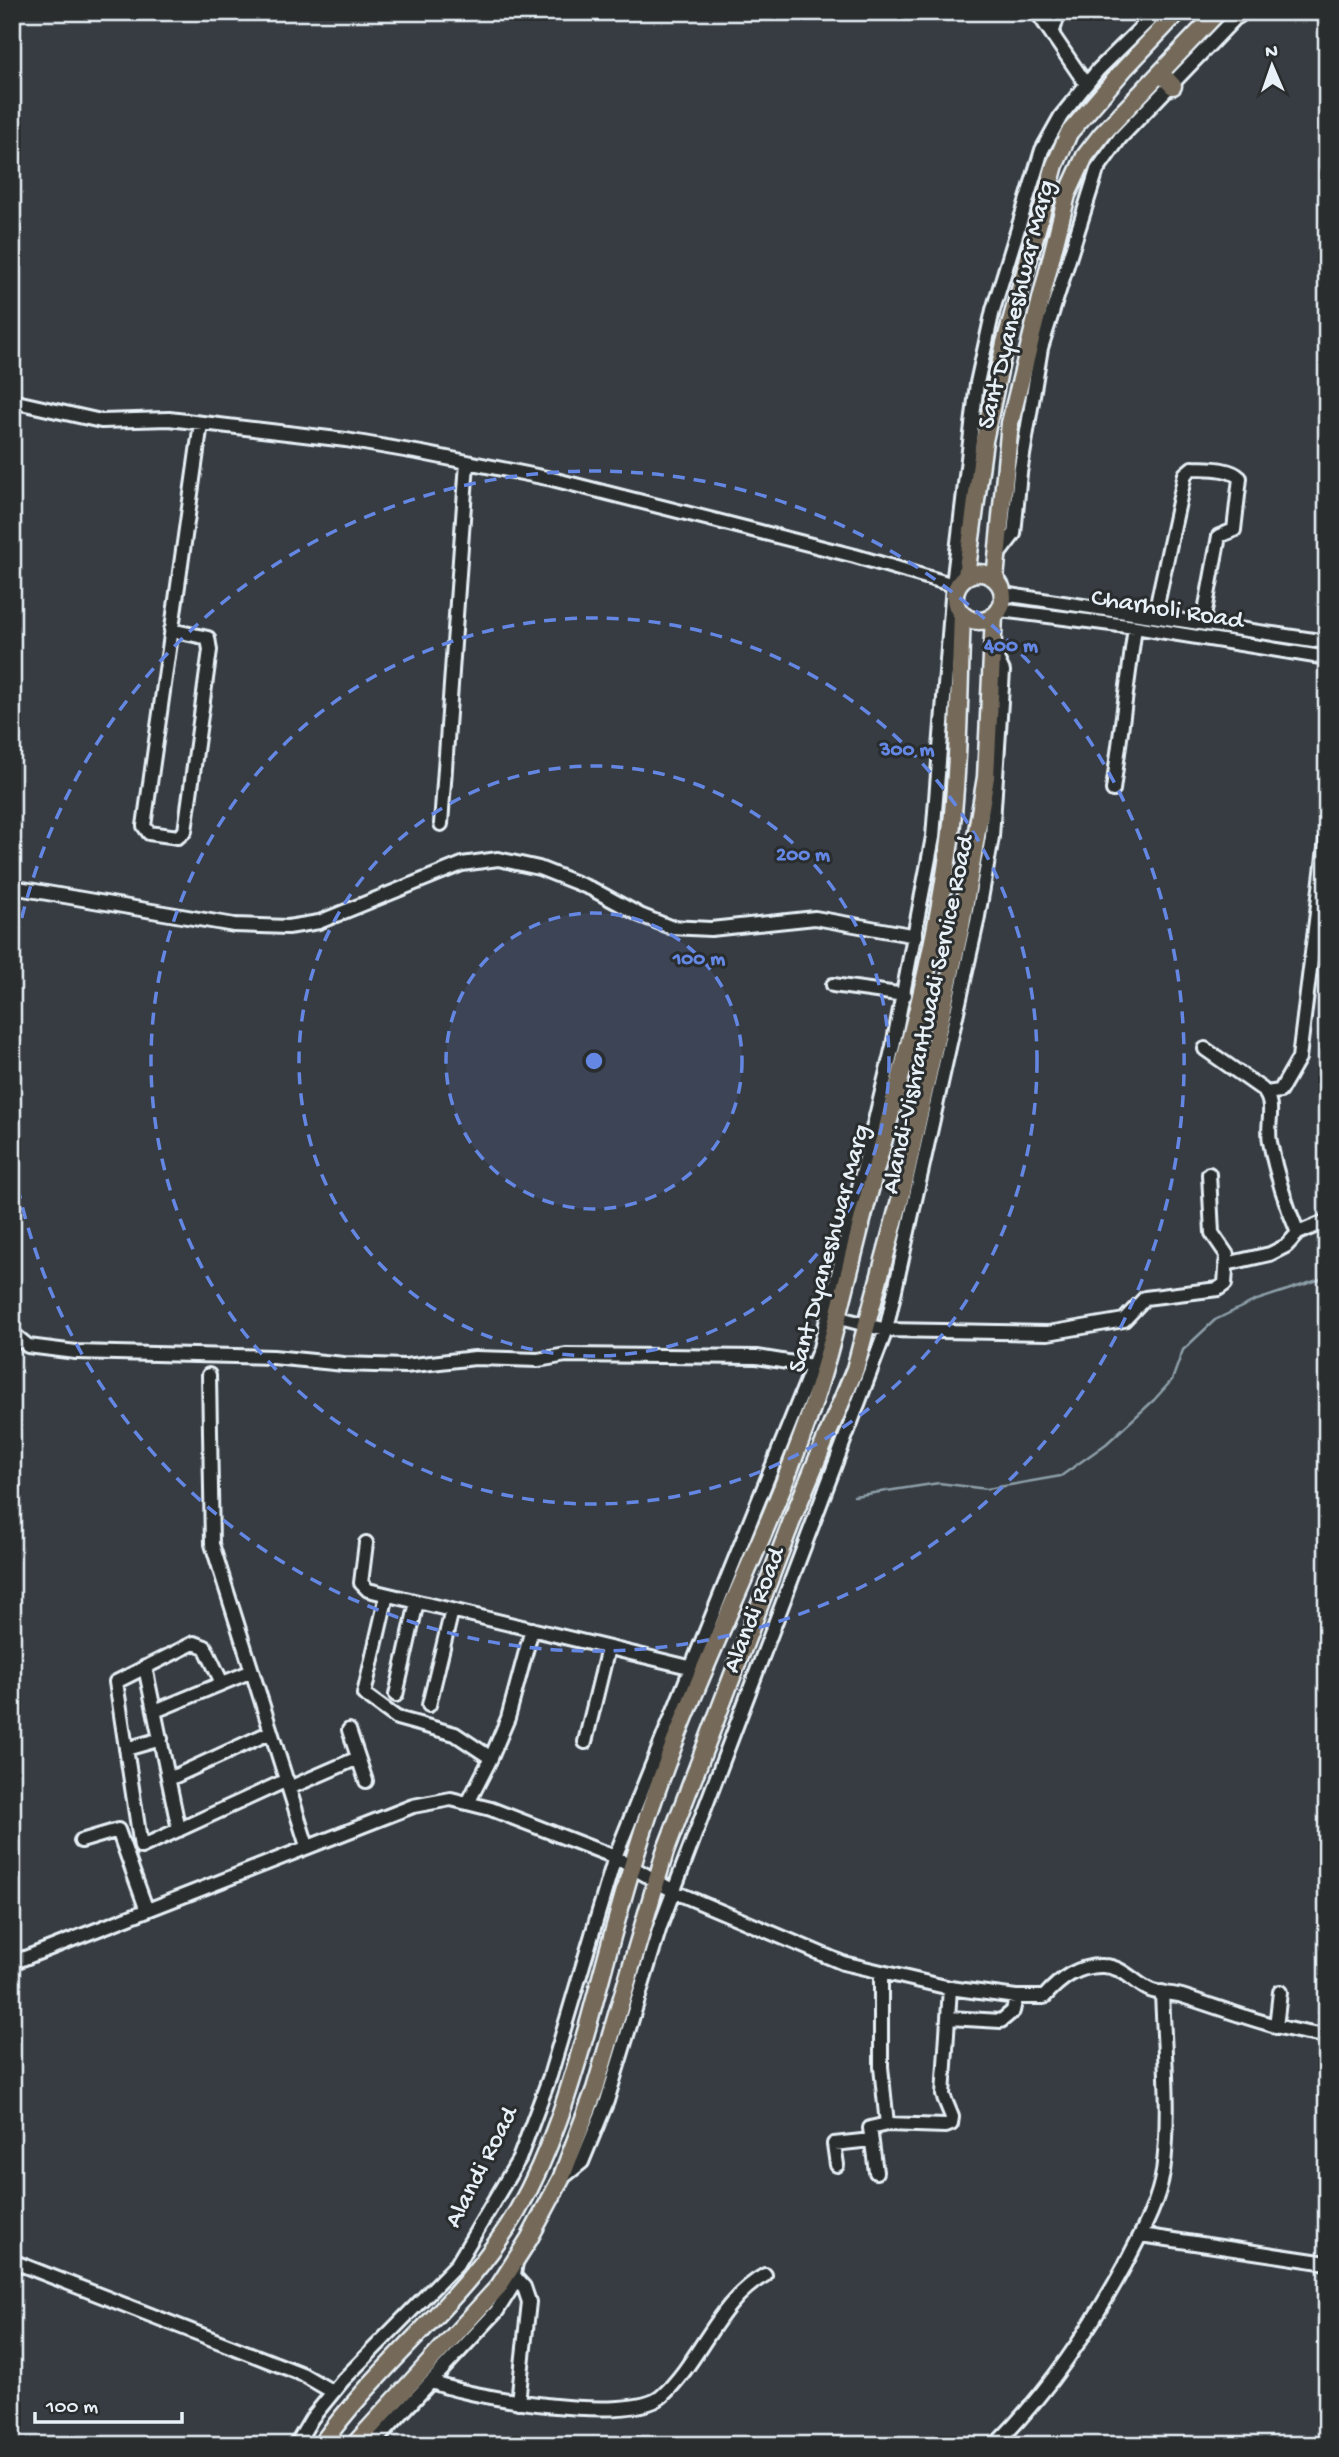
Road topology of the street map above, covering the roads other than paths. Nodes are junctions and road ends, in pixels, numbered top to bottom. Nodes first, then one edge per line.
1 (1037, 12) edge
2 (1059, 12) edge
3 (1157, 12) edge
4 (1178, 12) edge
5 (1219, 12) edge
6 (1238, 13) edge
7 (1052, 34) junction
8 (1161, 73) junction
9 (1086, 84) junction
10 (1173, 86) junction
11 (12, 401) edge
12 (201, 423) junction
13 (467, 463) junction
14 (997, 557) junction
15 (958, 582) junction
16 (998, 600) junction
17 (1082, 604) junction
18 (1156, 614) junction
19 (962, 615) junction
20 (1080, 620) junction
21 (1203, 622) junction
22 (1135, 627) junction
23 (171, 630) junction
24 (1327, 642) edge
25 (993, 650) junction
26 (1327, 658) edge
27 (1113, 790) dead end
28 (441, 824) dead end
29 (1327, 832) edge
30 (12, 887) edge
31 (916, 936) junction
32 (833, 985) dead end
33 (905, 995) junction
34 (1205, 1049) dead end
35 (1266, 1093) junction
36 (1209, 1174) dead end
37 (1327, 1221) edge
38 (1298, 1233) junction
39 (1226, 1264) junction
40 (834, 1317) junction
41 (869, 1321) junction
42 (886, 1330) junction
43 (12, 1334) edge
44 (880, 1346) joint
45 (812, 1366) junction
46 (209, 1375) dead end
47 (366, 1543) dead end
48 (387, 1595) junction
49 (417, 1602) junction
50 (452, 1610) junction
51 (532, 1629) junction
52 (608, 1648) junction
53 (145, 1667) junction
54 (690, 1667) junction
55 (252, 1671) junction
56 (222, 1684) junction
57 (396, 1695) dead end
58 (429, 1705) dead end
59 (156, 1711) junction
60 (349, 1730) dead end
61 (271, 1732) junction
62 (161, 1739) junction
63 (585, 1742) dead end
64 (126, 1749) junction
65 (358, 1758) junction
66 (491, 1758) junction
67 (169, 1779) junction
68 (366, 1781) dead end
69 (288, 1784) junction
70 (469, 1801) junction
71 (179, 1830) junction
72 (81, 1841) dead end
73 (307, 1846) junction
74 (615, 1857) junction
75 (632, 1867) junction
76 (657, 1882) junction
77 (675, 1892) junction
78 (146, 1908) junction
79 (12, 1963) edge
80 (881, 1974) junction
81 (950, 1988) junction
82 (1163, 1992) junction
83 (1280, 1992) dead end
84 (1016, 1997) junction
85 (949, 2018) junction
86 (1276, 2026) junction
87 (1327, 2036) edge
88 (887, 2124) junction
89 (871, 2140) junction
90 (837, 2165) dead end
91 (876, 2172) dead end
92 (561, 2179) junction
93 (1141, 2235) junction
94 (12, 2261) edge
95 (1327, 2263) edge
96 (515, 2269) junction
97 (765, 2275) dead end
98 (428, 2375) junction
99 (333, 2392) junction
100 (518, 2402) junction
101 (296, 2445) edge
102 (321, 2445) edge
103 (354, 2445) edge
104 (372, 2445) edge
105 (995, 2445) edge

1 - 7 street
2 - 7 street
3 - 9 street, Alandi-Vishrantwadi Service Road
4 - 15 main road, Sant Dyaneshwar Marg
5 - 8 main road, Sant Dyaneshwar Marg
6 - 10 street
7 - 9 street
8 - 10 main road
8 - 14 main road, Sant Dyaneshwar Marg
9 - 15 street, Alandi-Vishrantwadi Service Road
10 - 14 street
11 - 12 street
12 - 13 street
12 - 23 street
13 - 15 street
13 - 28 street
14 - 16 main road, Sant Dyaneshwar Marg
15 - 16 main road
15 - 19 main road, Sant Dyaneshwar Marg
15 - 31 street, Alandi-Vishrantwadi Service Road
16 - 17 street, Charholi Road
16 - 19 main road
16 - 20 street, Charholi Road
16 - 25 main road, Sant Dyaneshwar Marg
17 - 18 street, Charholi Road
17 - 20 street
18 - 21 street, Charholi Road
18 - 21 street
19 - 40 main road, Sant Dyaneshwar Marg
20 - 22 street, Charholi Road
21 - 24 street, Charholi Road
22 - 26 street, Charholi Road
22 - 27 street
23 - 23 street
25 - 41 main road, Sant Dyaneshwar Marg
25 - 42 street, Alandi-Vishrantwadi Service Road
29 - 35 street
30 - 31 street
31 - 33 street, Alandi-Vishrantwadi Service Road
32 - 33 street
33 - 40 street, Alandi-Vishrantwadi Service Road
34 - 35 street
35 - 38 street
36 - 39 street
37 - 38 street
38 - 39 street
39 - 42 street
40 - 41 street
40 - 45 street, Alandi-Vishrantwadi Service Road
40 - 75 main road, Sant Dyaneshwar Marg
41 - 42 street
41 - 76 main road, Sant Dyaneshwar Marg
42 - 44 street, Alandi-Vishrantwadi Service Road
43 - 45 street
44 - 77 street, Alandi Road
45 - 54 street, Alandi-Vishrantwadi Service Road
46 - 55 street
47 - 48 street
48 - 49 street
48 - 66 street
49 - 50 street
49 - 57 street
50 - 51 street
50 - 58 street
51 - 52 street
51 - 66 street
52 - 54 street
52 - 63 street
53 - 56 street
53 - 59 street
53 - 64 street
54 - 74 street, Alandi Road
55 - 56 street
55 - 61 street
56 - 59 street
59 - 62 street
60 - 65 street
61 - 67 street
61 - 69 street
62 - 64 street
62 - 67 street
64 - 71 street
65 - 68 street
65 - 69 street
66 - 70 street
67 - 71 street
69 - 71 street
69 - 73 street
70 - 73 street
70 - 74 street
72 - 78 street
73 - 78 street
74 - 75 street
74 - 99 street, Alandi Road
75 - 76 street
75 - 102 main road, Sant Dyaneshwar Marg
76 - 77 street
76 - 92 main road
77 - 80 street
77 - 92 street, Alandi Road
78 - 79 street
80 - 81 street
80 - 88 street
81 - 84 street
81 - 85 street
82 - 84 street
82 - 86 street
82 - 93 street
83 - 86 street
84 - 85 street
85 - 88 street
86 - 87 street
88 - 89 street
89 - 90 street
89 - 91 street
92 - 96 main road
93 - 95 street
93 - 105 street
94 - 99 street
96 - 98 main road
96 - 100 street
97 - 100 street
98 - 100 street
98 - 103 main road
98 - 104 street
99 - 101 street, Alandi Road

